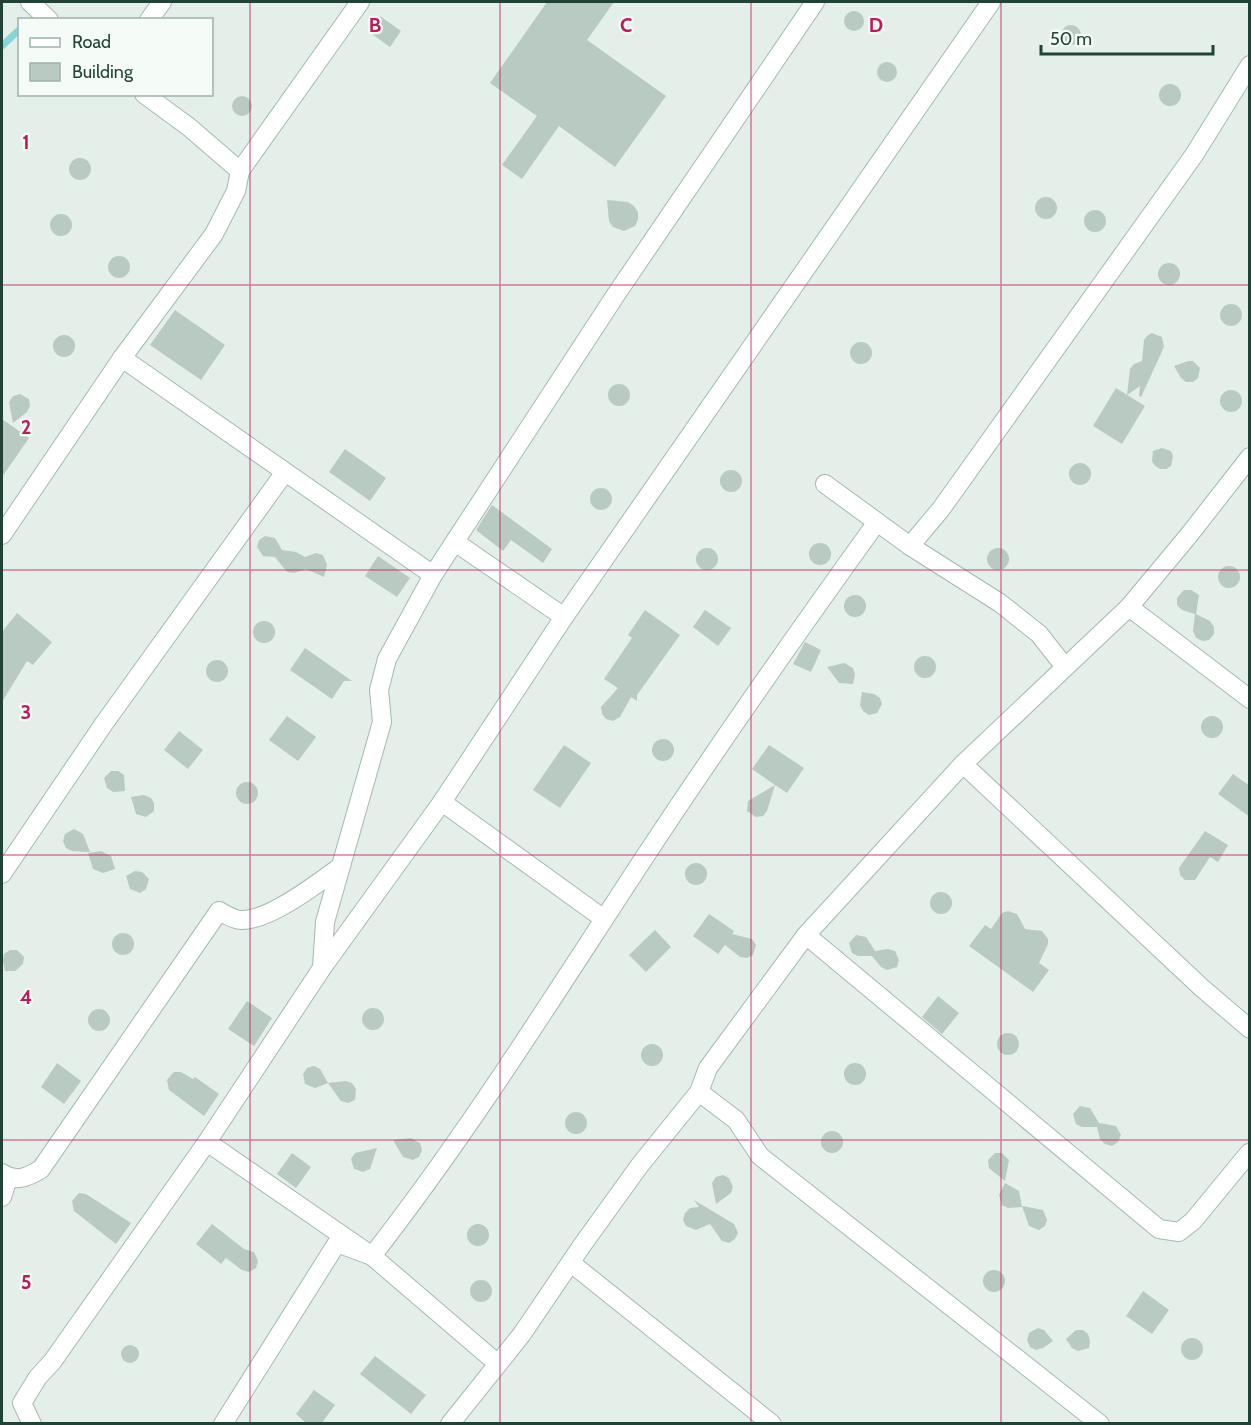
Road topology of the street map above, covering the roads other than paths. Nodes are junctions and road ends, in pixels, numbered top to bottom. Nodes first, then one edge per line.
1 (30, 2) edge
2 (162, 2) edge
3 (360, 2) edge
4 (815, 2) edge
5 (991, 2) edge
6 (47, 18) edge
7 (150, 18) edge
8 (1250, 65) edge
9 (147, 96) edge
10 (240, 171) junction
11 (122, 358) junction
12 (1250, 457) edge
13 (285, 472) junction
14 (825, 484) dead end
15 (877, 522) junction
16 (2, 535) edge
17 (455, 542) junction
18 (910, 546) junction
19 (433, 574) junction
20 (1129, 607) junction
21 (564, 617) junction
22 (1065, 667) junction
23 (1250, 699) edge
24 (963, 764) junction
25 (442, 802) junction
26 (340, 867) junction
27 (2, 874) edge
28 (604, 919) junction
29 (806, 935) junction
30 (322, 968) junction
31 (1250, 1029) edge
32 (699, 1092) junction
33 (207, 1142) junction
34 (1249, 1154) edge
35 (5, 1175) edge
36 (2, 1197) edge
37 (372, 1256) junction
38 (571, 1263) junction
39 (498, 1364) junction
40 (32, 1424) edge
41 (223, 1424) edge
42 (450, 1424) edge
43 (772, 1424) edge
44 (1100, 1424) edge

1 - 6 street
2 - 7 street
3 - 10 street
4 - 17 street
5 - 21 street
8 - 18 street
9 - 10 street
10 - 11 street
11 - 13 street
11 - 16 street
12 - 20 street
13 - 19 street
13 - 27 street
14 - 15 street
15 - 18 street
15 - 28 street
17 - 19 street
17 - 21 street
18 - 22 street
19 - 26 street
20 - 22 street
20 - 23 street
21 - 25 street
22 - 24 street
24 - 29 street
24 - 31 street
25 - 28 street
25 - 30 street
26 - 30 street
26 - 35 street
28 - 37 street
29 - 32 street
29 - 34 street
30 - 33 street
32 - 38 street
32 - 44 street
33 - 37 street
33 - 40 street
35 - 36 street
37 - 39 street
37 - 41 street
38 - 39 street
38 - 43 street
39 - 42 street

